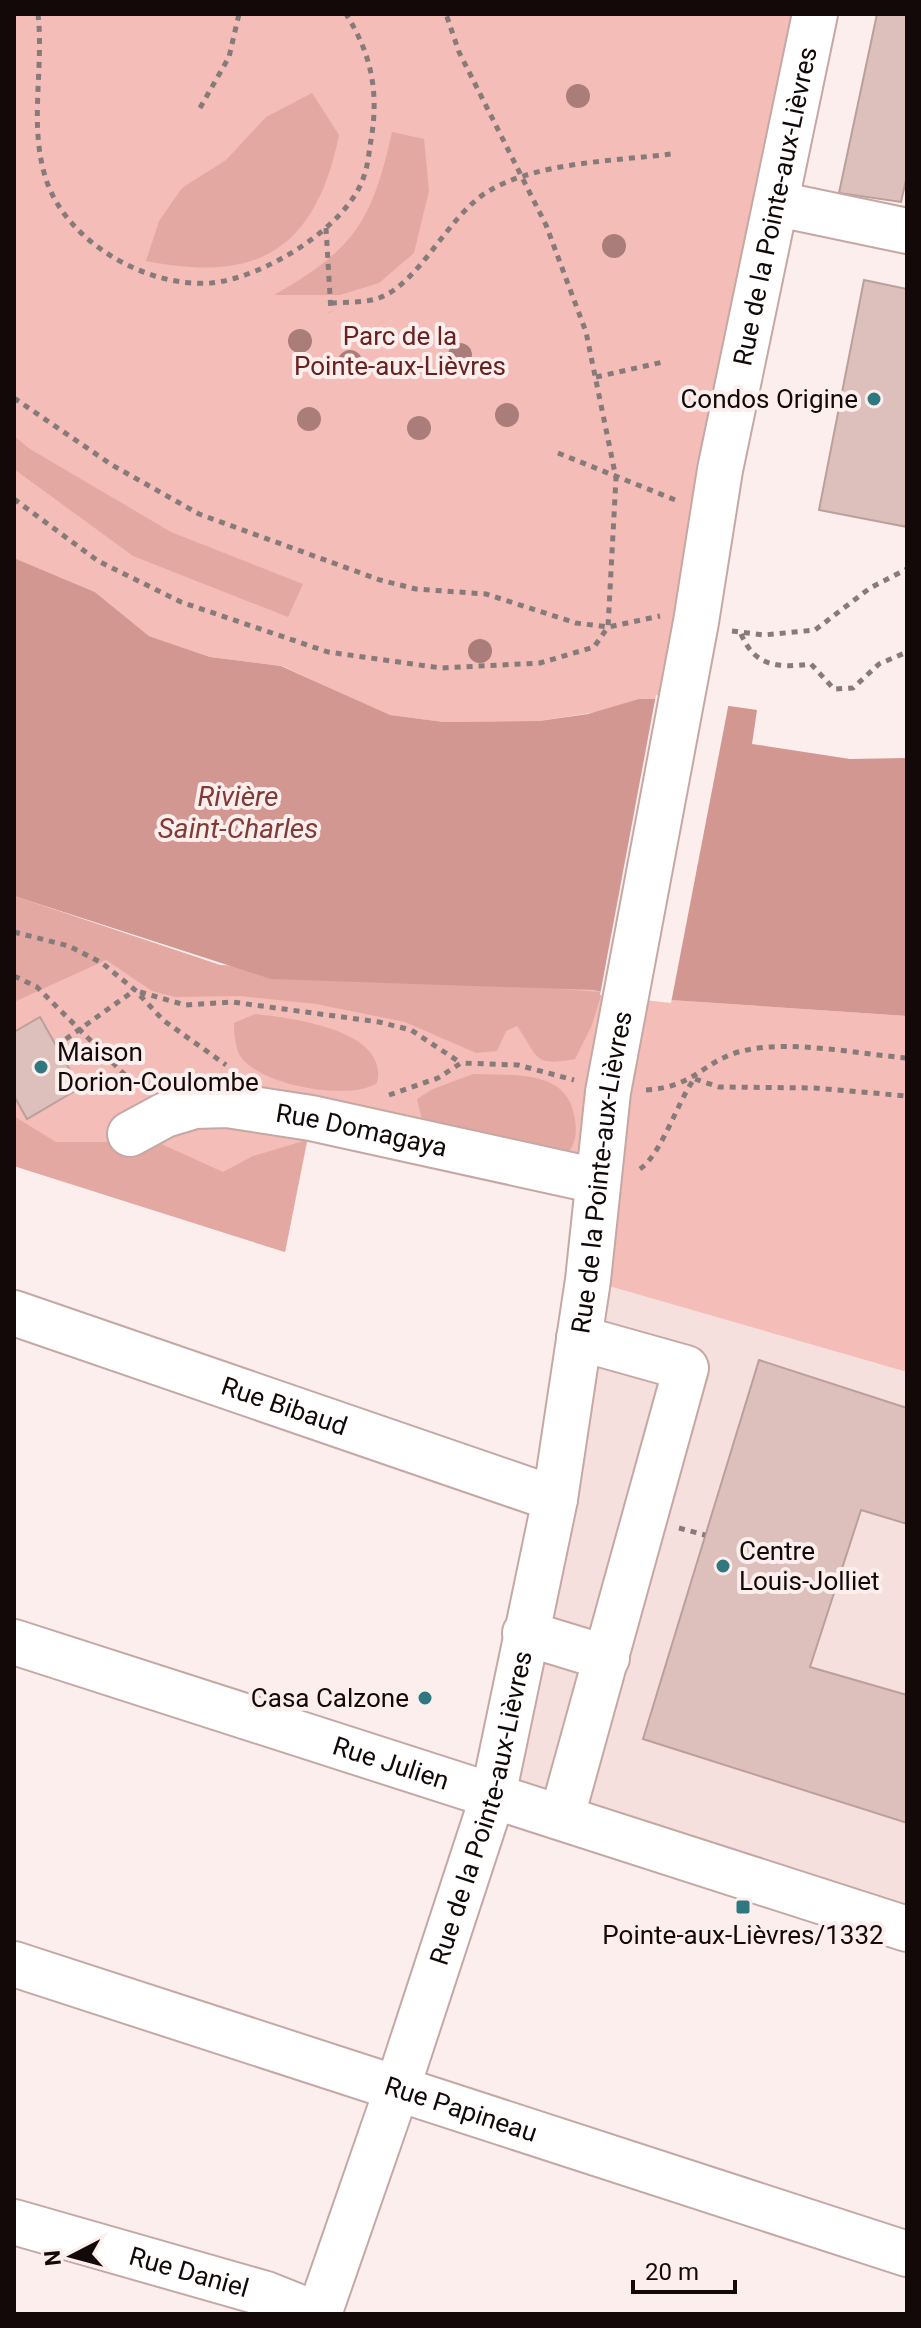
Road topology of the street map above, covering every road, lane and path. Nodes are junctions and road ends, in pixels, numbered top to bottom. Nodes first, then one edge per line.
1 (38, 14) edge
2 (239, 14) edge
3 (346, 14) edge
4 (446, 14) edge
5 (815, 14) edge
6 (200, 108) dead end
7 (671, 154) dead end
8 (523, 174) junction
9 (778, 204) junction
10 (326, 228) junction
11 (907, 231) edge
12 (331, 303) junction
13 (331, 312) dead end
14 (663, 362) dead end
15 (596, 377) junction
16 (14, 398) edge
17 (558, 453) dead end
18 (616, 478) junction
19 (14, 499) edge
20 (713, 513) junction
21 (907, 569) edge
22 (666, 615) dead end
23 (608, 627) junction
24 (907, 652) edge
25 (14, 932) edge
26 (14, 976) edge
27 (135, 990) junction
28 (81, 1030) junction
29 (56, 1046) dead end
30 (907, 1058) edge
31 (236, 1070) dead end
32 (694, 1079) junction
33 (907, 1096) edge
34 (383, 1097) dead end
35 (148, 1125) joint
36 (597, 1181) junction
37 (14, 1313) edge
38 (579, 1338) junction
39 (555, 1499) junction
40 (525, 1633) junction
41 (14, 1642) edge
42 (607, 1658) junction
43 (493, 1796) junction
44 (562, 1816) junction
45 (907, 1929) edge
46 (14, 1964) edge
47 (397, 2089) junction
48 (14, 2222) edge
49 (907, 2254) edge
50 (317, 2314) edge

1 - 10 path
2 - 6 path
3 - 10 path
4 - 8 path
5 - 9 street, Rue de la Pointe-aux-Lièvres
7 - 8 path
8 - 12 path
8 - 15 path
9 - 11 street
9 - 20 street, Rue de la Pointe-aux-Lièvres
10 - 12 path
12 - 13 path
14 - 15 path
15 - 18 path
16 - 23 path
17 - 18 path
18 - 20 path
18 - 23 path
19 - 23 path
20 - 36 street, Rue de la Pointe-aux-Lièvres
21 - 24 path
22 - 23 path
25 - 27 path
26 - 28 path
27 - 28 path
27 - 31 path
27 - 34 path
28 - 29 path
28 - 35 path
30 - 32 path
32 - 33 path
32 - 36 path
35 - 36 street, Rue Domagaya
36 - 38 street, Rue de la Pointe-aux-Lièvres
37 - 39 street, Rue Bibaud
38 - 39 street, Rue de la Pointe-aux-Lièvres
38 - 42 street
39 - 40 street, Rue de la Pointe-aux-Lièvres
40 - 42 street
40 - 43 street, Rue de la Pointe-aux-Lièvres
41 - 43 street, Rue Julien
42 - 44 street
43 - 44 street, Rue Julien
43 - 47 street, Rue de la Pointe-aux-Lièvres
44 - 45 street, Rue Julien
46 - 47 street, Rue Papineau
47 - 49 street, Rue Papineau
47 - 50 street, Rue de la Pointe-aux-Lièvres
48 - 50 street, Rue Daniel

